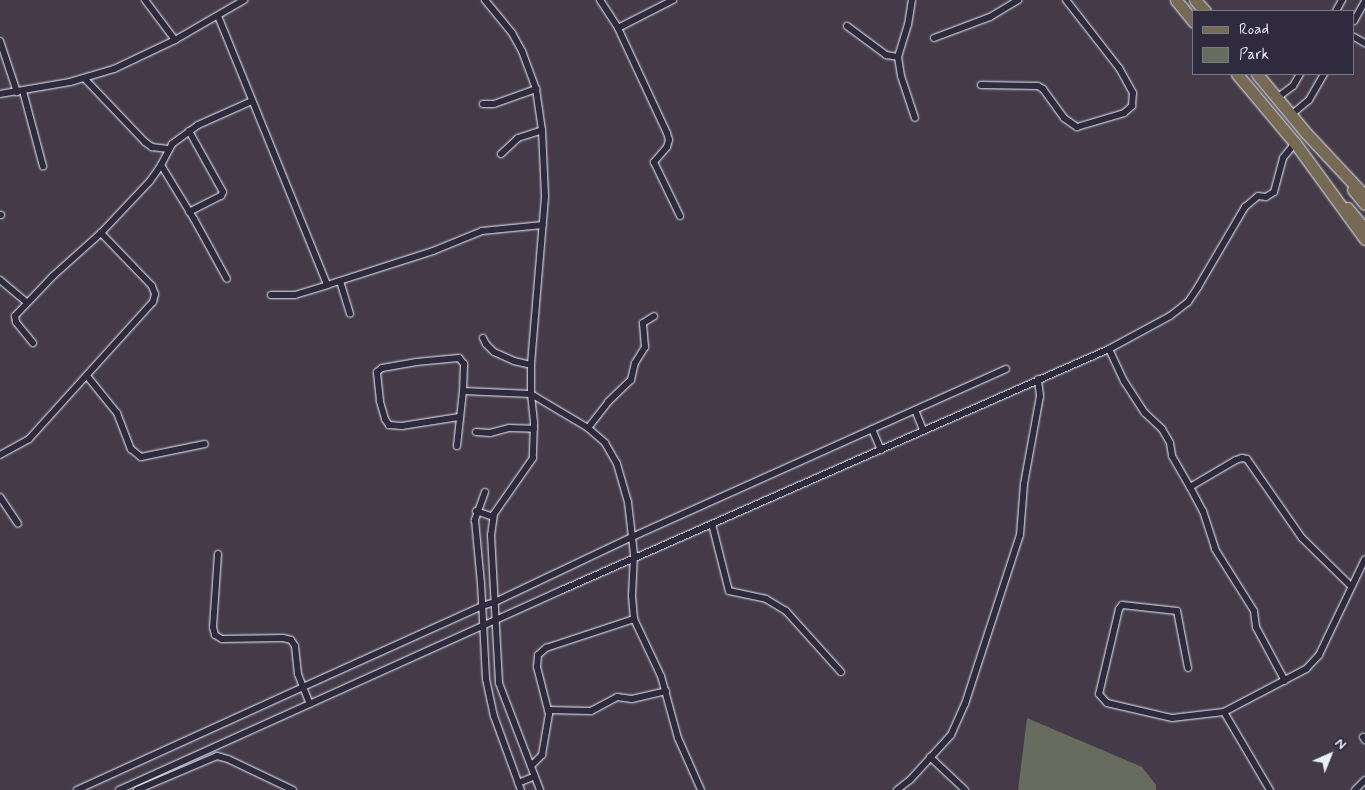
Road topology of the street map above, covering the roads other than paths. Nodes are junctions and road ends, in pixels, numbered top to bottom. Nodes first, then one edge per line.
1 (145, 0) edge
2 (244, 0) edge
3 (485, 0) edge
4 (600, 0) edge
5 (674, 0) edge
6 (912, 0) edge
7 (1018, 0) edge
8 (1066, 0) edge
9 (1176, 0) edge
10 (1195, 0) edge
11 (1365, 1) edge
12 (1203, 10) edge
13 (218, 16) junction
14 (1355, 19) edge
15 (1192, 20) edge
16 (847, 26) dead end
17 (618, 28) junction
18 (172, 37) junction
19 (934, 38) dead end
20 (0, 41) edge
21 (898, 57) junction
22 (1238, 75) edge
23 (1258, 75) edge
24 (1299, 75) edge
25 (1323, 75) edge
26 (85, 79) junction
27 (981, 84) dead end
28 (536, 89) junction
29 (20, 91) junction
30 (0, 94) edge
31 (1277, 98) junction
32 (252, 101) junction
33 (483, 104) dead end
34 (1291, 115) junction
35 (916, 118) dead end
36 (542, 130) junction
37 (189, 131) junction
38 (1306, 133) junction
39 (1295, 143) junction
40 (168, 149) junction
41 (501, 154) dead end
42 (161, 165) junction
43 (43, 166) dead end
44 (1365, 196) edge
45 (1365, 205) edge
46 (189, 212) junction
47 (680, 216) dead end
48 (543, 226) junction
49 (1365, 228) edge
50 (101, 233) junction
51 (1365, 239) edge
52 (227, 279) dead end
53 (0, 280) edge
54 (340, 281) junction
55 (327, 285) junction
56 (270, 295) dead end
57 (27, 303) junction
58 (350, 314) dead end
59 (654, 316) dead end
60 (483, 338) dead end
61 (33, 342) dead end
62 (1109, 349) junction
63 (531, 365) junction
64 (1006, 369) dead end
65 (87, 376) junction
66 (1038, 379) junction
67 (464, 390) junction
68 (531, 394) junction
69 (915, 410) junction
70 (459, 417) junction
71 (588, 428) junction
72 (534, 429) junction
73 (872, 430) junction
74 (923, 430) junction
75 (476, 432) dead end
76 (205, 444) dead end
77 (457, 446) dead end
78 (881, 450) junction
79 (0, 455) edge
80 (1190, 487) junction
81 (484, 492) dead end
82 (0, 497) edge
83 (485, 514) junction
84 (18, 524) dead end
85 (712, 524) junction
86 (632, 538) junction
87 (218, 554) dead end
88 (634, 557) junction
89 (1365, 559) edge
90 (1352, 586) junction
91 (494, 603) junction
92 (483, 606) junction
93 (634, 619) junction
94 (495, 621) junction
95 (485, 626) junction
96 (1188, 668) dead end
97 (841, 672) dead end
98 (1285, 681) junction
99 (303, 686) junction
100 (666, 691) junction
101 (310, 704) junction
102 (548, 710) junction
103 (1224, 712) junction
104 (930, 757) junction
105 (531, 766) junction
106 (533, 777) junction
107 (1365, 780) edge
108 (520, 782) junction
109 (77, 790) edge
110 (119, 790) edge
111 (137, 790) edge
112 (293, 790) edge
113 (521, 790) edge
114 (540, 790) edge
115 (701, 790) edge
116 (897, 790) edge
117 (965, 790) edge
118 (1269, 790) edge
119 (1355, 790) edge

1 - 18 street
2 - 13 street
3 - 28 street
4 - 17 street
5 - 17 street
6 - 21 street
7 - 19 street
8 - 27 street
9 - 15 highway
10 - 12 highway
11 - 14 street
13 - 18 street
13 - 32 street
16 - 21 street
17 - 47 street
18 - 26 street
20 - 29 street
21 - 35 street
22 - 39 highway
23 - 31 highway
24 - 31 street
25 - 34 street
26 - 29 street
26 - 40 street
28 - 33 street
28 - 36 street
29 - 30 street
29 - 43 street
31 - 34 highway
32 - 37 street
32 - 55 street
34 - 38 highway
36 - 41 street
36 - 48 street
37 - 40 street
37 - 46 street
38 - 44 highway
38 - 45 main road
39 - 49 main road
39 - 51 highway
39 - 62 street
40 - 42 street
42 - 46 street
42 - 50 street
46 - 52 street
48 - 54 street
48 - 63 street
50 - 57 street
50 - 65 street
53 - 57 street
54 - 55 street
54 - 58 street
55 - 56 street
57 - 61 street
59 - 71 street
60 - 63 street
62 - 66 street
62 - 80 street
63 - 68 street
64 - 69 street
65 - 76 street
65 - 79 street
66 - 74 street
66 - 104 street
67 - 68 street
67 - 70 street
67 - 70 street
68 - 71 street
68 - 72 street
69 - 73 street
69 - 74 street
70 - 77 street
71 - 86 street
72 - 75 street
72 - 83 street
73 - 78 street
73 - 86 street
74 - 78 street
78 - 85 street
80 - 90 street
80 - 98 street
81 - 83 street
82 - 84 street
83 - 91 street
83 - 92 street
85 - 88 street
85 - 97 street
86 - 88 street
86 - 91 street
87 - 99 street
88 - 93 street
88 - 94 street
89 - 90 street
90 - 98 street
91 - 92 street
91 - 94 street
92 - 95 street
92 - 99 street
93 - 100 street
93 - 102 street
94 - 95 street
94 - 105 street
95 - 101 street
95 - 108 street
96 - 103 street
98 - 103 street
99 - 101 street
99 - 109 street
100 - 102 street
100 - 115 street
101 - 110 street
102 - 105 street
103 - 118 street
104 - 116 street
104 - 117 street
105 - 106 street
106 - 108 street
106 - 114 street
107 - 119 street
108 - 113 street
111 - 112 street

